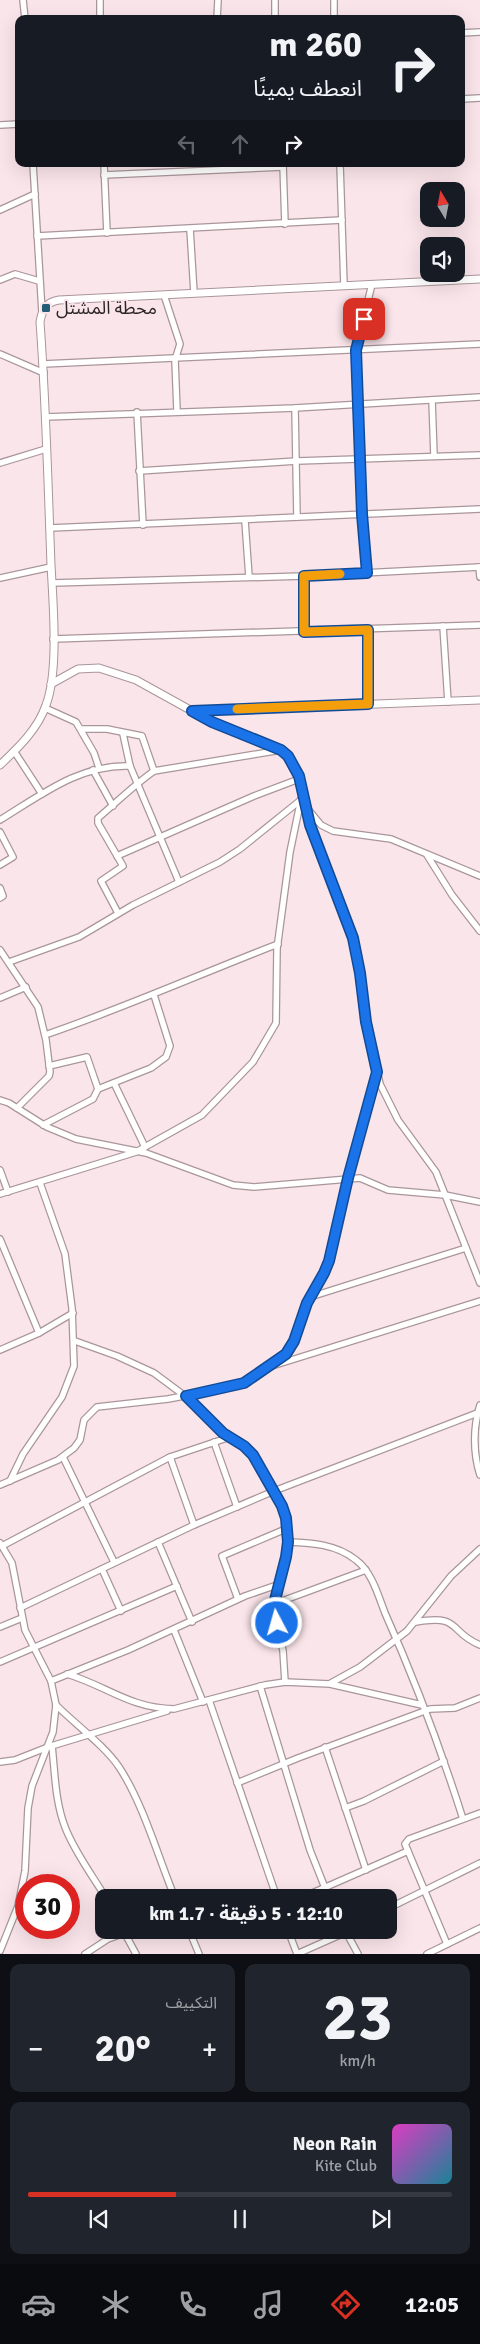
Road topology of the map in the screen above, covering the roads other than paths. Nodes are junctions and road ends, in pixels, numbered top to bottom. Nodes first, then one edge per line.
1 (24, 0) edge
2 (100, 0) edge
3 (218, 0) edge
4 (275, 0) edge
5 (334, 0) edge
6 (25, 15) edge
7 (100, 15) edge
8 (217, 15) edge
9 (276, 15) edge
10 (334, 15) edge
11 (480, 32) edge
12 (465, 33) edge
13 (480, 98) edge
14 (465, 99) edge
15 (15, 124) edge
16 (0, 125) edge
17 (34, 167) edge
18 (104, 167) edge
19 (247, 167) edge
20 (283, 167) edge
21 (340, 167) edge
22 (104, 175) junction
23 (35, 194) junction
24 (0, 210) edge
25 (342, 220) junction
26 (285, 224) junction
27 (190, 229) junction
28 (107, 233) junction
29 (37, 236) junction
30 (480, 279) edge
31 (0, 280) edge
32 (40, 281) junction
33 (372, 284) junction
34 (344, 286) junction
35 (40, 292) junction
36 (194, 293) junction
37 (164, 294) junction
38 (51, 302) junction
39 (42, 312) junction
40 (480, 344) edge
41 (356, 350) junction
42 (0, 354) edge
43 (174, 360) junction
44 (43, 364) junction
45 (44, 373) junction
46 (480, 396) edge
47 (432, 400) junction
48 (357, 404) junction
49 (295, 408) junction
50 (177, 411) junction
51 (137, 412) junction
52 (45, 417) junction
53 (46, 449) junction
54 (480, 455) edge
55 (434, 456) junction
56 (360, 459) junction
57 (297, 461) junction
58 (0, 463) edge
59 (138, 471) junction
60 (480, 509) edge
61 (362, 514) junction
62 (297, 517) junction
63 (245, 521) junction
64 (143, 525) junction
65 (50, 528) junction
66 (51, 567) junction
67 (480, 567) edge
68 (367, 573) junction
69 (304, 576) junction
70 (249, 577) junction
71 (480, 577) edge
72 (0, 578) edge
73 (52, 584) junction
74 (480, 625) edge
75 (443, 626) junction
76 (368, 630) junction
77 (304, 632) junction
78 (53, 639) junction
79 (51, 684) junction
80 (480, 700) edge
81 (448, 702) junction
82 (368, 704) junction
83 (45, 708) junction
84 (192, 711) junction
85 (81, 729) junction
86 (123, 734) junction
87 (281, 750) junction
88 (14, 751) junction
89 (0, 765) edge
90 (130, 766) junction
91 (96, 769) junction
92 (154, 770) junction
93 (299, 779) junction
94 (138, 781) junction
95 (42, 794) junction
96 (302, 798) junction
97 (113, 806) junction
98 (306, 808) junction
99 (0, 820) edge
100 (0, 832) edge
101 (160, 835) junction
102 (427, 855) junction
103 (117, 856) junction
104 (0, 864) edge
105 (480, 876) edge
106 (179, 882) junction
107 (0, 888) edge
108 (0, 898) edge
109 (118, 913) junction
110 (480, 931) edge
111 (278, 944) junction
112 (0, 950) edge
113 (9, 962) junction
114 (26, 986) junction
115 (154, 994) junction
116 (0, 998) edge
117 (45, 1035) junction
118 (49, 1066) junction
119 (377, 1072) junction
120 (114, 1083) junction
121 (98, 1089) junction
122 (0, 1100) edge
123 (17, 1108) junction
124 (43, 1125) junction
125 (145, 1147) junction
126 (136, 1152) junction
127 (0, 1170) edge
128 (348, 1178) junction
129 (40, 1183) junction
130 (8, 1192) junction
131 (0, 1194) edge
132 (445, 1195) junction
133 (480, 1202) edge
134 (0, 1239) edge
135 (466, 1248) junction
136 (3, 1253) edge
137 (480, 1283) edge
138 (310, 1297) junction
139 (480, 1300) edge
140 (73, 1313) junction
141 (39, 1333) junction
142 (74, 1340) junction
143 (0, 1350) edge
144 (267, 1368) junction
145 (186, 1396) junction
146 (480, 1405) edge
147 (479, 1412) edge
148 (230, 1437) junction
149 (214, 1442) junction
150 (170, 1456) junction
151 (63, 1457) junction
152 (480, 1475) edge
153 (10, 1481) junction
154 (0, 1485) edge
155 (274, 1491) junction
156 (84, 1503) junction
157 (237, 1507) junction
158 (194, 1525) junction
159 (288, 1528) junction
160 (158, 1542) junction
161 (288, 1542) junction
162 (1, 1544) edge
163 (480, 1549) edge
164 (114, 1562) junction
165 (102, 1569) junction
166 (366, 1570) junction
167 (177, 1586) junction
168 (277, 1586) junction
169 (238, 1599) junction
170 (274, 1604) junction
171 (20, 1608) junction
172 (121, 1611) junction
173 (22, 1618) junction
174 (192, 1622) junction
175 (416, 1622) junction
176 (0, 1627) edge
177 (174, 1630) junction
178 (397, 1640) junction
179 (480, 1645) edge
180 (34, 1649) junction
181 (0, 1662) edge
182 (67, 1674) junction
183 (51, 1681) junction
184 (285, 1682) junction
185 (330, 1684) junction
186 (260, 1686) junction
187 (480, 1698) edge
188 (206, 1701) junction
189 (56, 1705) junction
190 (423, 1708) junction
191 (174, 1709) junction
192 (87, 1735) junction
193 (50, 1747) junction
194 (325, 1748) junction
195 (444, 1761) junction
196 (0, 1762) edge
197 (283, 1766) junction
198 (237, 1783) junction
199 (345, 1808) junction
200 (480, 1813) edge
201 (464, 1820) junction
202 (408, 1850) junction
203 (480, 1863) edge
204 (366, 1870) junction
205 (325, 1887) junction
206 (101, 1889) edge
207 (171, 1889) edge
208 (274, 1889) edge
209 (320, 1889) edge
210 (425, 1890) junction
211 (397, 1904) edge
212 (480, 1928) edge
213 (108, 1939) edge
214 (128, 1939) edge
215 (193, 1939) edge
216 (291, 1939) edge
217 (330, 1939) edge
218 (351, 1939) edge
219 (447, 1944) junction
220 (0, 1952) edge
221 (85, 1954) edge
222 (136, 1954) edge
223 (199, 1954) edge
224 (297, 1954) edge
225 (358, 1954) edge
226 (427, 1954) edge

1 - 6 street
2 - 7 street
3 - 8 street
4 - 9 street
5 - 10 street
11 - 12 street
13 - 14 street
15 - 16 street
17 - 23 street
18 - 22 street
19 - 22 street
20 - 26 street
21 - 25 street
22 - 28 street
23 - 24 street
23 - 29 street
25 - 26 street
25 - 34 street
26 - 27 street
27 - 28 street
27 - 36 street
28 - 29 street
29 - 32 street
30 - 33 street
31 - 32 street
32 - 35 street
33 - 34 street
33 - 41 street
34 - 36 street
35 - 38 street
35 - 39 street
36 - 37 street
37 - 38 street
37 - 43 street
38 - 39 street
39 - 44 street
40 - 41 street
41 - 43 street
41 - 48 street
42 - 45 street
43 - 44 street
43 - 50 street
44 - 45 street
45 - 52 street
46 - 47 street
47 - 48 street
47 - 55 street
48 - 49 street
48 - 56 street
49 - 50 street
49 - 57 street
50 - 51 street
51 - 52 street
51 - 59 street
52 - 53 street
53 - 58 street
53 - 65 street
54 - 55 street
55 - 56 street
56 - 57 street
56 - 61 street
57 - 59 street
57 - 62 street
59 - 64 street
60 - 61 street
61 - 62 street
61 - 68 street
62 - 63 street
63 - 64 street
63 - 70 street
64 - 65 street
65 - 66 street
66 - 72 street
66 - 73 street
67 - 68 street
67 - 71 street
68 - 69 street
69 - 70 street
69 - 77 street
70 - 73 street
73 - 78 street
74 - 75 street
75 - 76 street
75 - 81 street
76 - 77 street
76 - 82 street
77 - 78 street
78 - 79 street
79 - 83 street
79 - 84 street
80 - 81 street
81 - 82 street
82 - 84 street
83 - 85 street
83 - 88 street
84 - 87 street
85 - 86 street
85 - 91 street
86 - 90 street
86 - 92 street
87 - 92 street
87 - 93 street
88 - 89 street
88 - 95 street
90 - 91 street
90 - 94 street
91 - 95 street
91 - 97 street
92 - 94 street
93 - 96 street
93 - 101 street
94 - 97 street
94 - 101 street
95 - 99 street
96 - 98 street
96 - 106 street
96 - 111 street
97 - 103 street
98 - 102 street
98 - 119 street
100 - 104 street
101 - 103 street
101 - 106 street
102 - 105 street
102 - 110 street
103 - 109 street
106 - 109 street
107 - 108 street
109 - 113 street
111 - 115 street
111 - 125 street
112 - 113 street
113 - 114 street
114 - 116 street
114 - 117 street
115 - 117 street
115 - 120 street
117 - 118 street
118 - 121 street
118 - 123 street
119 - 128 street
119 - 132 street
120 - 121 street
120 - 125 street
121 - 124 street
122 - 123 street
123 - 124 street
124 - 126 street
125 - 126 street
126 - 128 street
126 - 129 street
127 - 130 street
128 - 132 street
128 - 138 street
129 - 130 street
129 - 140 street
130 - 131 street
132 - 133 street
132 - 135 street
134 - 136 street
135 - 137 street
135 - 138 street
136 - 141 street
138 - 144 street
139 - 144 street
140 - 141 street
140 - 142 street
141 - 143 street
142 - 145 street
142 - 153 street
144 - 145 street
145 - 148 street
145 - 151 street
146 - 147 street
147 - 152 street
147 - 155 street
148 - 149 street
148 - 155 street
149 - 150 street
149 - 157 street
150 - 156 street
150 - 158 street
151 - 153 street
151 - 156 street
153 - 154 street
155 - 157 street
155 - 159 street
156 - 162 street
156 - 164 street
157 - 158 street
158 - 160 street
159 - 161 street
159 - 169 street
160 - 164 street
160 - 167 street
161 - 166 street
161 - 168 street
162 - 171 street
163 - 175 street
164 - 165 street
165 - 171 street
165 - 172 street
166 - 170 street
166 - 178 street
167 - 172 street
167 - 174 street
168 - 169 street
168 - 170 street
169 - 174 street
170 - 184 street
171 - 173 street
172 - 180 street
173 - 176 street
173 - 180 street
174 - 177 street
175 - 178 street
175 - 179 street
177 - 182 street
177 - 188 street
178 - 185 street
178 - 190 street
180 - 181 street
180 - 183 street
182 - 183 street
182 - 191 street
183 - 189 street
184 - 185 street
184 - 186 street
185 - 190 street
186 - 188 street
186 - 197 street
187 - 190 street
188 - 191 street
188 - 198 street
189 - 192 street
189 - 193 street
190 - 194 street
190 - 195 street
191 - 192 street
192 - 193 street
192 - 207 street
193 - 196 street
193 - 206 street
193 - 220 street
194 - 197 street
194 - 199 street
195 - 199 street
195 - 201 street
197 - 198 street
197 - 205 street
198 - 208 street
199 - 204 street
200 - 201 street
201 - 202 street
202 - 204 street
202 - 210 street
203 - 210 street
204 - 205 street
205 - 209 street
210 - 211 street
210 - 219 street
212 - 219 street
213 - 221 street
214 - 222 street
215 - 223 street
216 - 224 street
217 - 224 street
218 - 225 street
219 - 226 street

